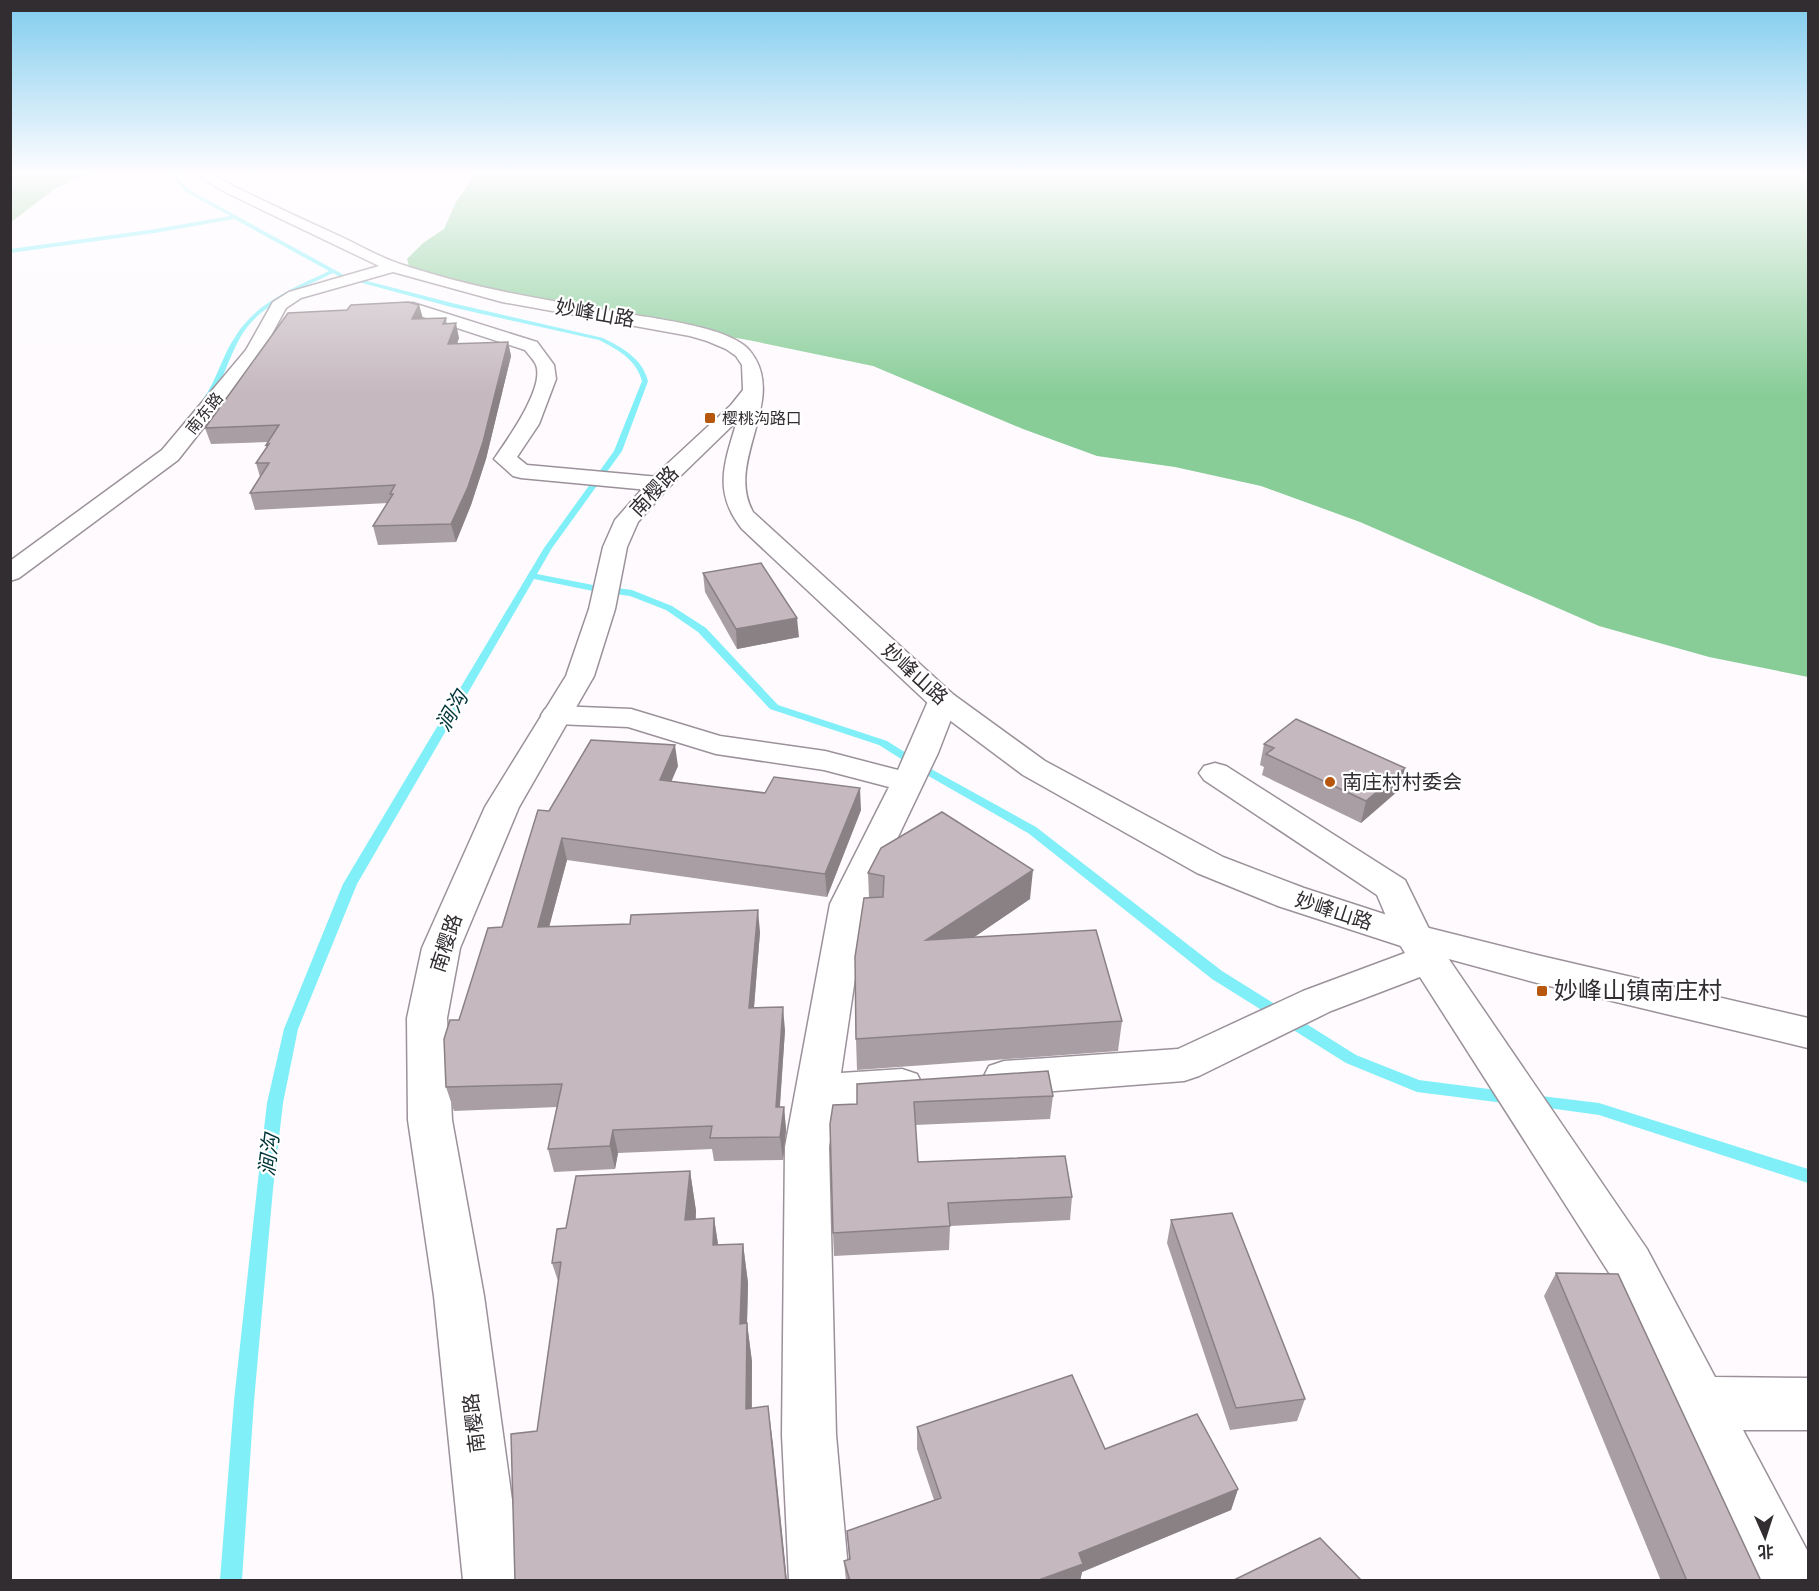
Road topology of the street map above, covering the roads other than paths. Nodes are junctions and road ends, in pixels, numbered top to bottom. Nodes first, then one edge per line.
1 (349, 246) edge
2 (393, 267) junction
3 (356, 312) edge
4 (752, 390) junction
5 (659, 484) junction
6 (10, 573) edge
7 (943, 700) junction
8 (556, 715) junction
9 (913, 770) junction
10 (1215, 773) dead end
11 (1422, 948) junction
12 (1809, 1033) edge
13 (816, 1092) junction
14 (1701, 1403) junction
15 (1809, 1404) edge
16 (493, 1581) edge
17 (819, 1581) edge
18 (1791, 1581) edge

1 - 2 street, 妙峰山路
2 - 4 street, 妙峰山路
2 - 6 street, 南东路
3 - 5 street
4 - 5 street, 南樱路
4 - 7 street, 妙峰山路
5 - 8 street, 南樱路
7 - 9 street
7 - 11 street, 妙峰山路
8 - 9 street
8 - 16 street, 南樱路
9 - 13 street
10 - 11 street
11 - 12 street, 妙峰山路
11 - 13 street
11 - 14 street
13 - 17 street
14 - 15 street
14 - 18 street

